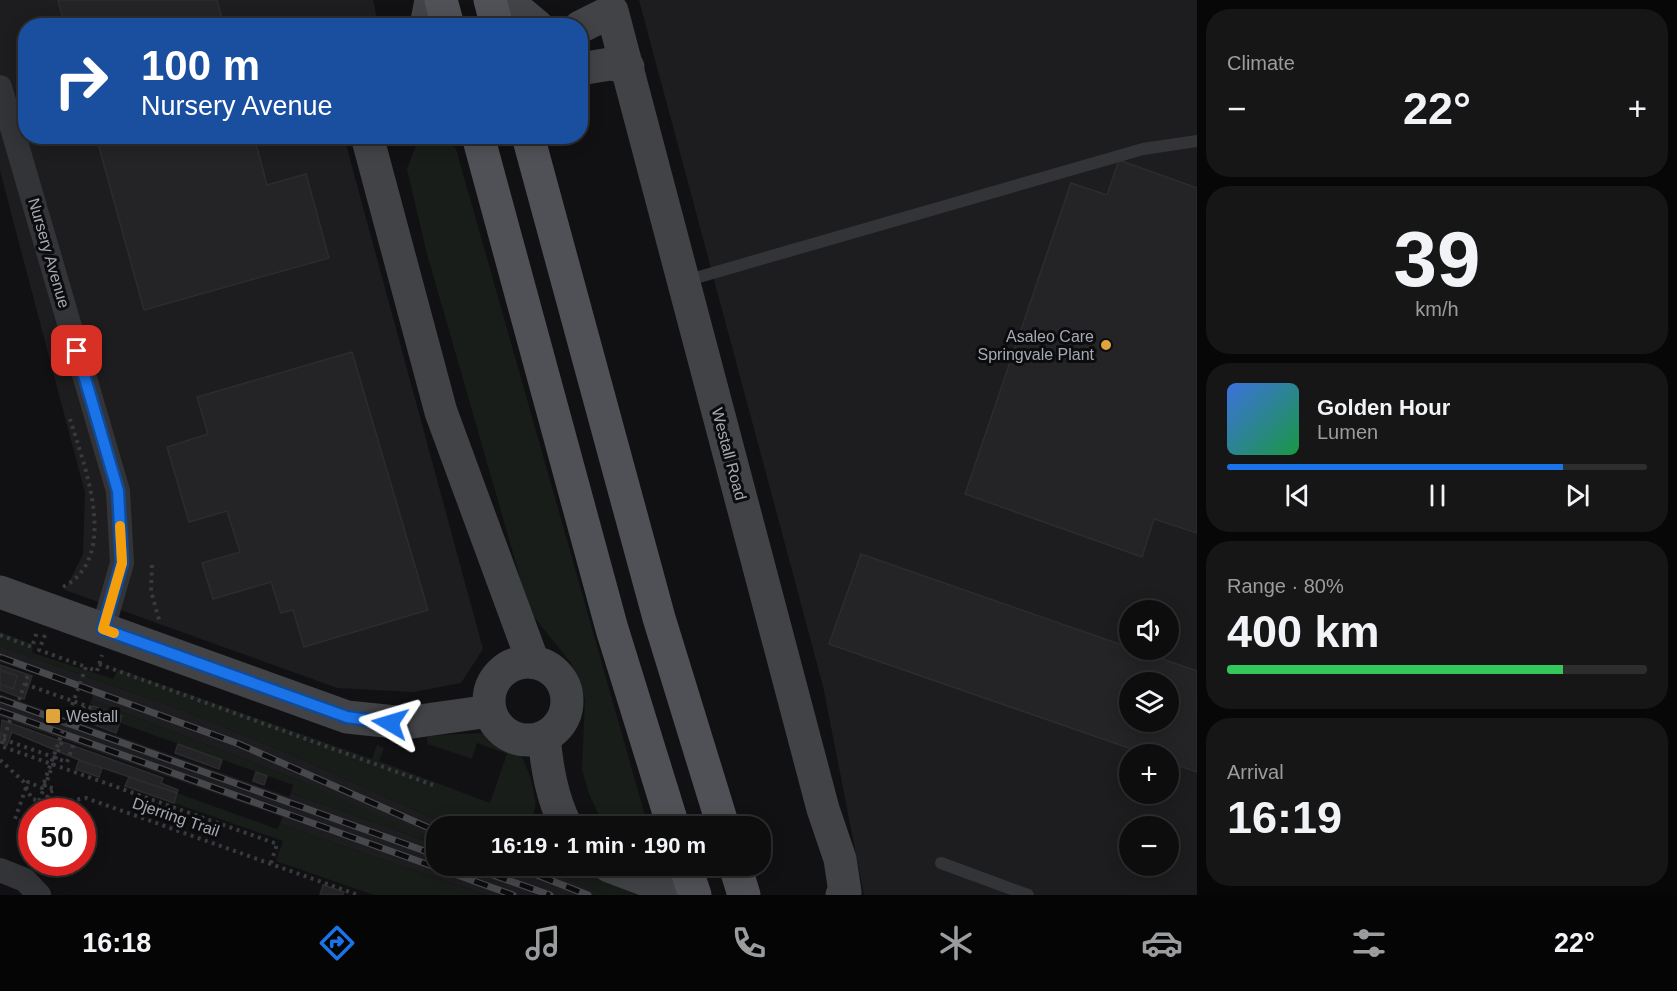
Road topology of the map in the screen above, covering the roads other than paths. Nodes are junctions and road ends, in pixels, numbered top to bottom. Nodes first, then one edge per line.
1 (431, 0) edge
2 (441, 0) edge
3 (490, 0) edge
4 (506, 0) edge
5 (611, 6) edge
6 (428, 18) edge
7 (446, 18) edge
8 (495, 18) edge
9 (527, 18) edge
10 (588, 22) edge
11 (628, 67) junction
12 (588, 68) edge
13 (0, 87) edge
14 (1197, 141) edge
15 (369, 144) edge
16 (389, 144) edge
17 (469, 144) edge
18 (480, 144) edge
19 (532, 144) edge
20 (487, 168) junction
21 (390, 217) junction
22 (684, 282) junction
23 (0, 592) edge
24 (103, 629) junction
25 (533, 662) junction
26 (490, 711) junction
27 (544, 737) junction
28 (561, 816) edge
29 (670, 816) edge
30 (720, 816) edge
31 (941, 863) dead end
32 (0, 870) edge
33 (662, 876) edge
34 (688, 881) edge
35 (39, 895) edge
36 (842, 895) edge
37 (1028, 895) edge

1 - 6 main road
2 - 7 main road
3 - 8 main road
4 - 9 main road
5 - 10 main road
5 - 11 main road, Westall Road
11 - 12 main road
11 - 22 main road, Westall Road
13 - 24 street, Nursery Avenue
14 - 22 lane
15 - 21 main road
16 - 21 main road
17 - 20 main road
18 - 20 main road
19 - 30 main road
20 - 29 main road
21 - 25 main road
22 - 36 main road, Westall Road
23 - 24 main road
24 - 26 main road
25 - 26 main road
25 - 27 main road
26 - 27 main road
27 - 28 main road
31 - 37 lane
32 - 35 street
33 - 34 main road

